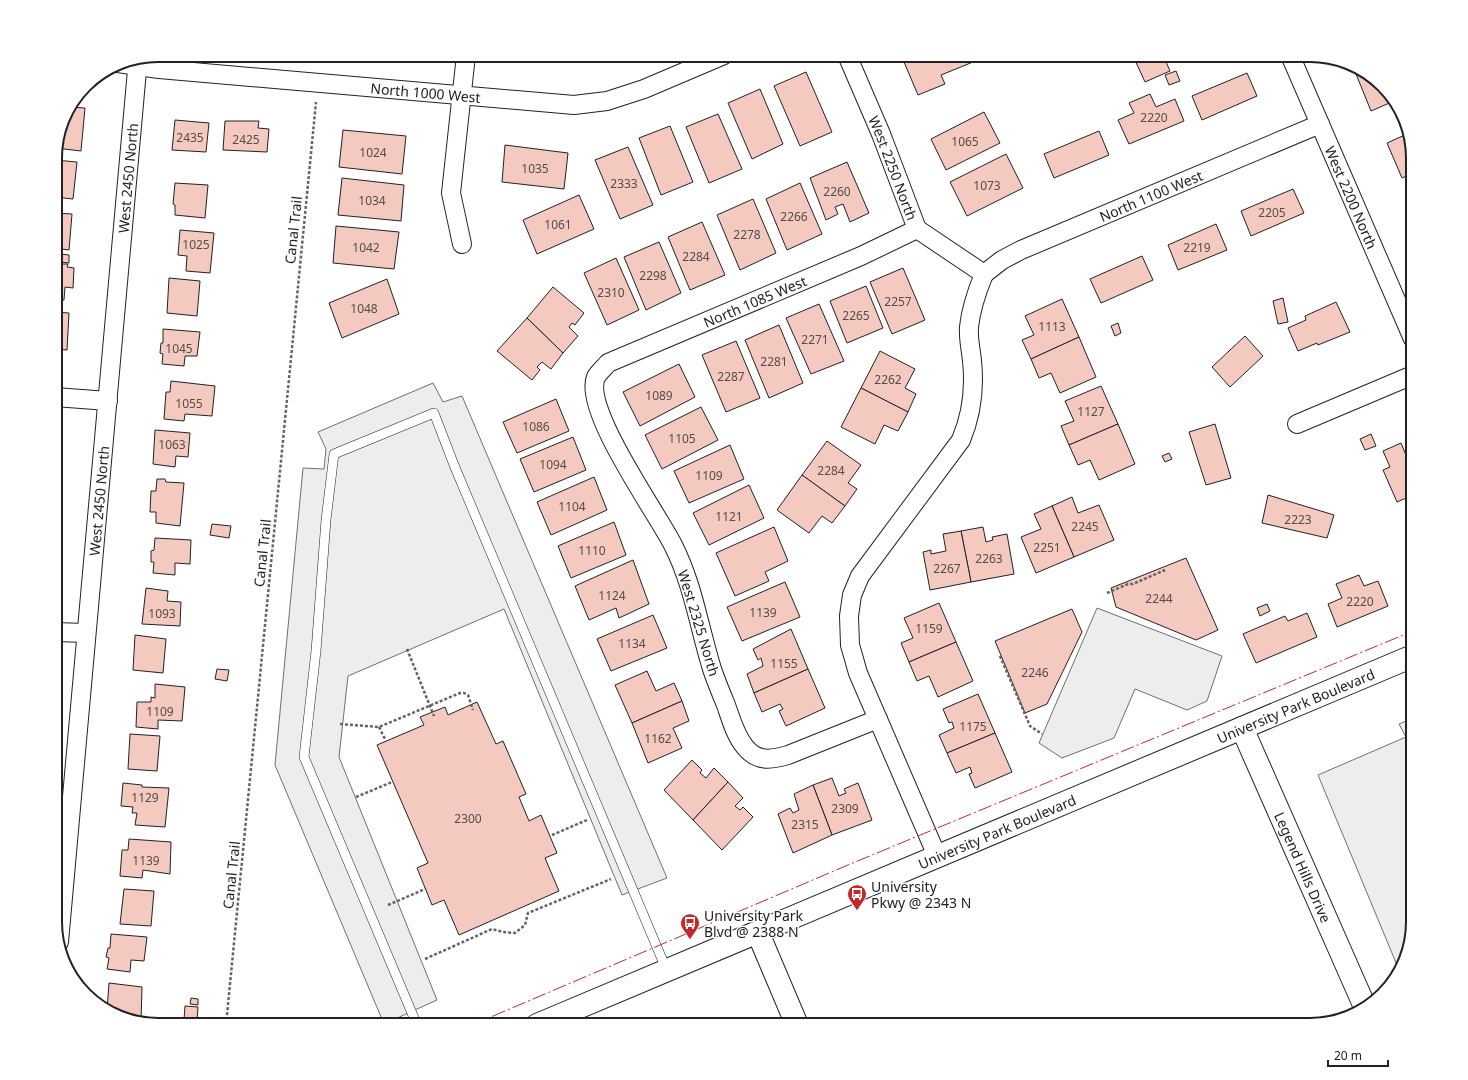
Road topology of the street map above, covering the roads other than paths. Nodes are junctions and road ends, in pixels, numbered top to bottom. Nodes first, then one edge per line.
1 (465, 62) edge
2 (708, 62) edge
3 (850, 62) edge
4 (1293, 62) edge
5 (142, 63) edge
6 (138, 64) edge
7 (461, 96) junction
8 (1320, 124) junction
9 (917, 229) junction
10 (462, 244) dead end
11 (984, 274) junction
12 (1406, 323) edge
13 (596, 377) joint
14 (1406, 378) edge
15 (62, 398) edge
16 (108, 401) junction
17 (1297, 424) dead end
18 (62, 632) edge
19 (86, 633) junction
20 (1406, 659) edge
21 (878, 719) junction
22 (1242, 728) junction
23 (937, 856) junction
24 (62, 908) edge
25 (758, 933) junction
26 (667, 970) junction
27 (1363, 1003) edge
28 (414, 1018) edge
29 (554, 1018) edge
30 (794, 1018) edge

1 - 7 street
2 - 7 street, North 1000 West
3 - 9 street, West 2250 North
4 - 8 street, West 2200 North
5 - 7 street, North 1000 West
6 - 16 street, West 2450 North
7 - 10 street
8 - 11 street, North 1100 West
8 - 12 street, West 2200 North
9 - 11 street, West 2250 North
9 - 13 street, North 1085 West
11 - 21 street
13 - 21 street, West 2325 North
14 - 17 street
15 - 16 street
16 - 19 street, West 2450 North
18 - 19 street
19 - 24 street, West 2450 North
20 - 22 street, University Park Boulevard
21 - 23 street
22 - 23 street, University Park Boulevard
22 - 27 street, Legend Hills Drive
23 - 25 street, University Park Boulevard
25 - 26 street, University Park Boulevard
25 - 30 street
26 - 28 lane
26 - 29 street, University Park Boulevard

